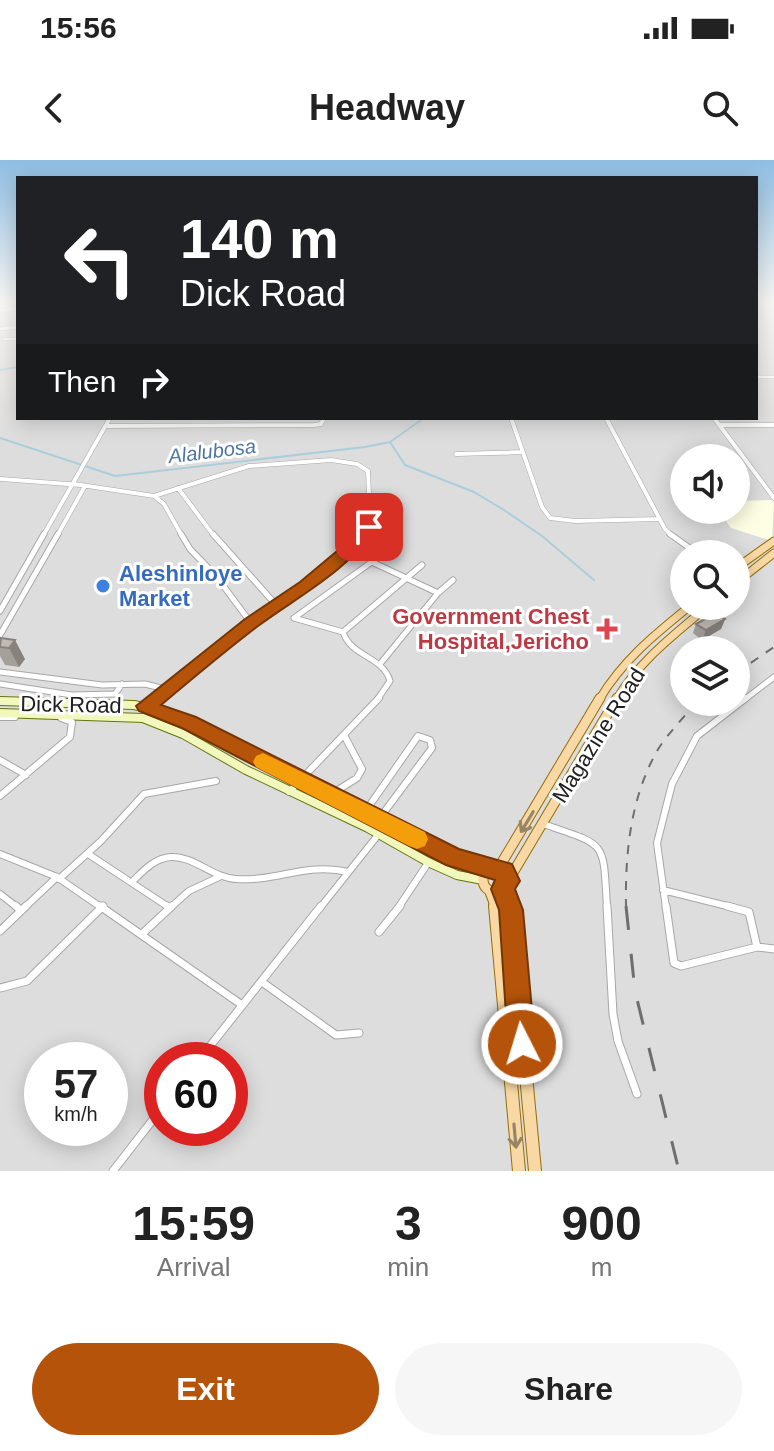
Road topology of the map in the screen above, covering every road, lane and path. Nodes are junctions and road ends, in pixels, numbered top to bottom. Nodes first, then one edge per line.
1 (109, 420) edge
2 (323, 420) edge
3 (512, 420) edge
4 (607, 420) edge
5 (716, 420) edge
6 (720, 425) junction
7 (774, 425) edge
8 (105, 426) junction
9 (523, 452) junction
10 (456, 454) dead end
11 (1, 479) edge
12 (71, 485) junction
13 (85, 486) junction
14 (178, 488) junction
15 (154, 496) junction
16 (774, 498) edge
17 (660, 519) junction
18 (675, 540) edge
19 (774, 541) edge
20 (391, 548) dead end
21 (774, 553) edge
22 (750, 558) edge
23 (372, 562) junction
24 (422, 565) dead end
25 (750, 572) edge
26 (405, 579) junction
27 (453, 580) dead end
28 (438, 593) junction
29 (2, 604) edge
30 (277, 606) junction
31 (0, 611) edge
32 (672, 620) edge
33 (691, 620) edge
34 (251, 623) junction
35 (343, 632) junction
36 (0, 635) edge
37 (380, 664) junction
38 (0, 672) edge
39 (774, 677) edge
40 (0, 684) edge
41 (122, 684) junction
42 (169, 690) junction
43 (0, 699) edge
44 (13, 703) junction
45 (146, 706) junction
46 (2, 714) edge
47 (344, 735) junction
48 (0, 760) edge
49 (26, 775) junction
50 (299, 779) junction
51 (216, 781) dead end
52 (289, 792) junction
53 (330, 795) junction
54 (0, 796) edge
55 (365, 812) junction
56 (379, 819) junction
57 (542, 824) junction
58 (378, 835) junction
59 (0, 854) edge
60 (88, 854) junction
61 (428, 862) junction
62 (348, 872) junction
63 (490, 873) junction
64 (220, 876) junction
65 (58, 878) junction
66 (134, 880) junction
67 (506, 885) junction
68 (663, 890) junction
69 (490, 892) junction
70 (0, 894) edge
71 (103, 906) junction
72 (170, 908) junction
73 (20, 910) junction
74 (0, 931) edge
75 (379, 932) dead end
76 (142, 934) junction
77 (757, 947) junction
78 (774, 949) edge
79 (262, 982) junction
80 (0, 988) edge
81 (242, 1005) junction
82 (359, 1033) dead end
83 (213, 1042) edge
84 (526, 1093) junction
85 (637, 1094) dead end
86 (512, 1097) junction
87 (144, 1131) edge
88 (113, 1171) edge
89 (519, 1171) edge
90 (535, 1171) edge

1 - 8 street
2 - 8 street
3 - 9 street
4 - 17 street
5 - 6 street
6 - 7 street
6 - 16 street
8 - 12 street
9 - 10 street
9 - 17 street
11 - 12 street
12 - 13 street
12 - 29 street
13 - 15 street
13 - 36 street
14 - 15 street
14 - 30 street
14 - 30 street
15 - 34 street
17 - 18 street
19 - 22 main road
20 - 23 street
21 - 25 main road
23 - 26 street
23 - 35 street
24 - 26 street
26 - 28 street
26 - 35 street
27 - 28 street
28 - 37 street
29 - 31 street
30 - 34 street
32 -> 63 main road, Magazine Road
33 - 57 main road, Magazine Road
34 - 42 street
35 - 37 street
37 - 47 street
38 - 41 street
39 - 68 street
40 - 41 street
41 - 42 street
42 - 45 street
43 - 44 main road, Dick Road
44 - 45 main road, Dick Road
44 - 46 street
45 - 50 main road, Dick Road
46 - 49 street
46 - 52 main road, Dick Road
47 - 50 street
47 - 53 street
48 - 49 street
49 - 54 street
50 - 52 street
50 - 53 main road, Dick Road
51 - 60 street
52 - 58 main road, Dick Road
53 - 55 main road, Dick Road
55 - 56 main road, Dick Road
55 - 56 street
56 - 63 main road, Dick Road
57 - 67 main road, Magazine Road
57 - 85 street
58 - 61 main road, Dick Road
58 - 62 street
59 - 65 street
60 - 65 street
60 - 66 street
61 - 63 main road, Dick Road
61 - 75 street
62 - 64 street
62 - 79 street
63 - 67 main road
63 - 69 main road
64 - 66 street
64 - 72 street
65 - 71 street
65 - 73 street
66 - 72 street
67 - 69 main road
67 - 84 main road
68 - 77 street
68 - 77 street
69 - 86 main road
70 - 73 street
71 - 76 street
71 - 80 street
72 - 76 street
73 - 74 street
76 - 81 street
77 - 78 street
79 - 81 street
79 - 82 street
81 - 83 street
84 - 86 main road
84 - 90 main road
86 -> 89 main road
87 - 88 street

